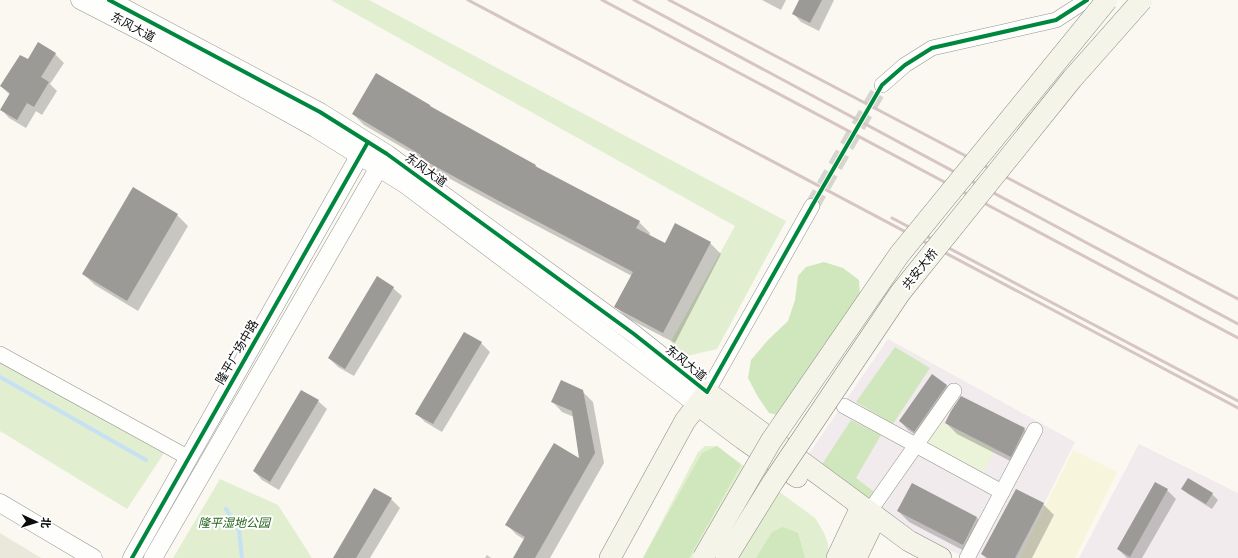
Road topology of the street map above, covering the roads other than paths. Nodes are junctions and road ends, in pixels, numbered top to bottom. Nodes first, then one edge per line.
1 (80, 0) edge
2 (109, 0) edge
3 (1087, 0) edge
4 (1107, 0) edge
5 (1142, 0) edge
6 (882, 85) tunnel mouth
7 (364, 149) junction
8 (383, 160) junction
9 (812, 206) tunnel mouth
10 (0, 354) edge
11 (954, 391) dead end
12 (702, 402) junction
13 (844, 406) dead end
14 (1034, 430) dead end
15 (916, 445) junction
16 (189, 458) junction
17 (1002, 492) junction
18 (0, 503) edge
19 (866, 517) junction
20 (93, 558) edge
21 (132, 558) edge
22 (153, 558) edge
23 (610, 558) edge
24 (624, 558) edge
25 (703, 558) edge
26 (726, 558) edge
27 (837, 558) edge
28 (856, 558) edge
29 (915, 558) edge
30 (941, 558) edge
31 (966, 558) edge

1 - 7 street, 东风大道
2 - 7 street, 东风大道
3 - 6 street
4 - 25 main road, 共安大桥, bridge
5 - 26 main road, 共安大桥, bridge
7 - 8 street, 东风大道
7 - 16 street, 隆平广场中路
8 - 12 street, 东风大道
8 - 22 street
9 - 12 street
10 - 16 street
11 - 15 street
12 - 19 main road
12 - 23 main road
12 - 24 main road
13 - 15 street
14 - 17 street
15 - 17 street
15 - 19 street
16 - 21 street, 隆平广场中路
17 - 31 street
18 - 20 street
19 - 27 main road
19 - 28 main road
19 - 29 main road
19 - 30 main road

